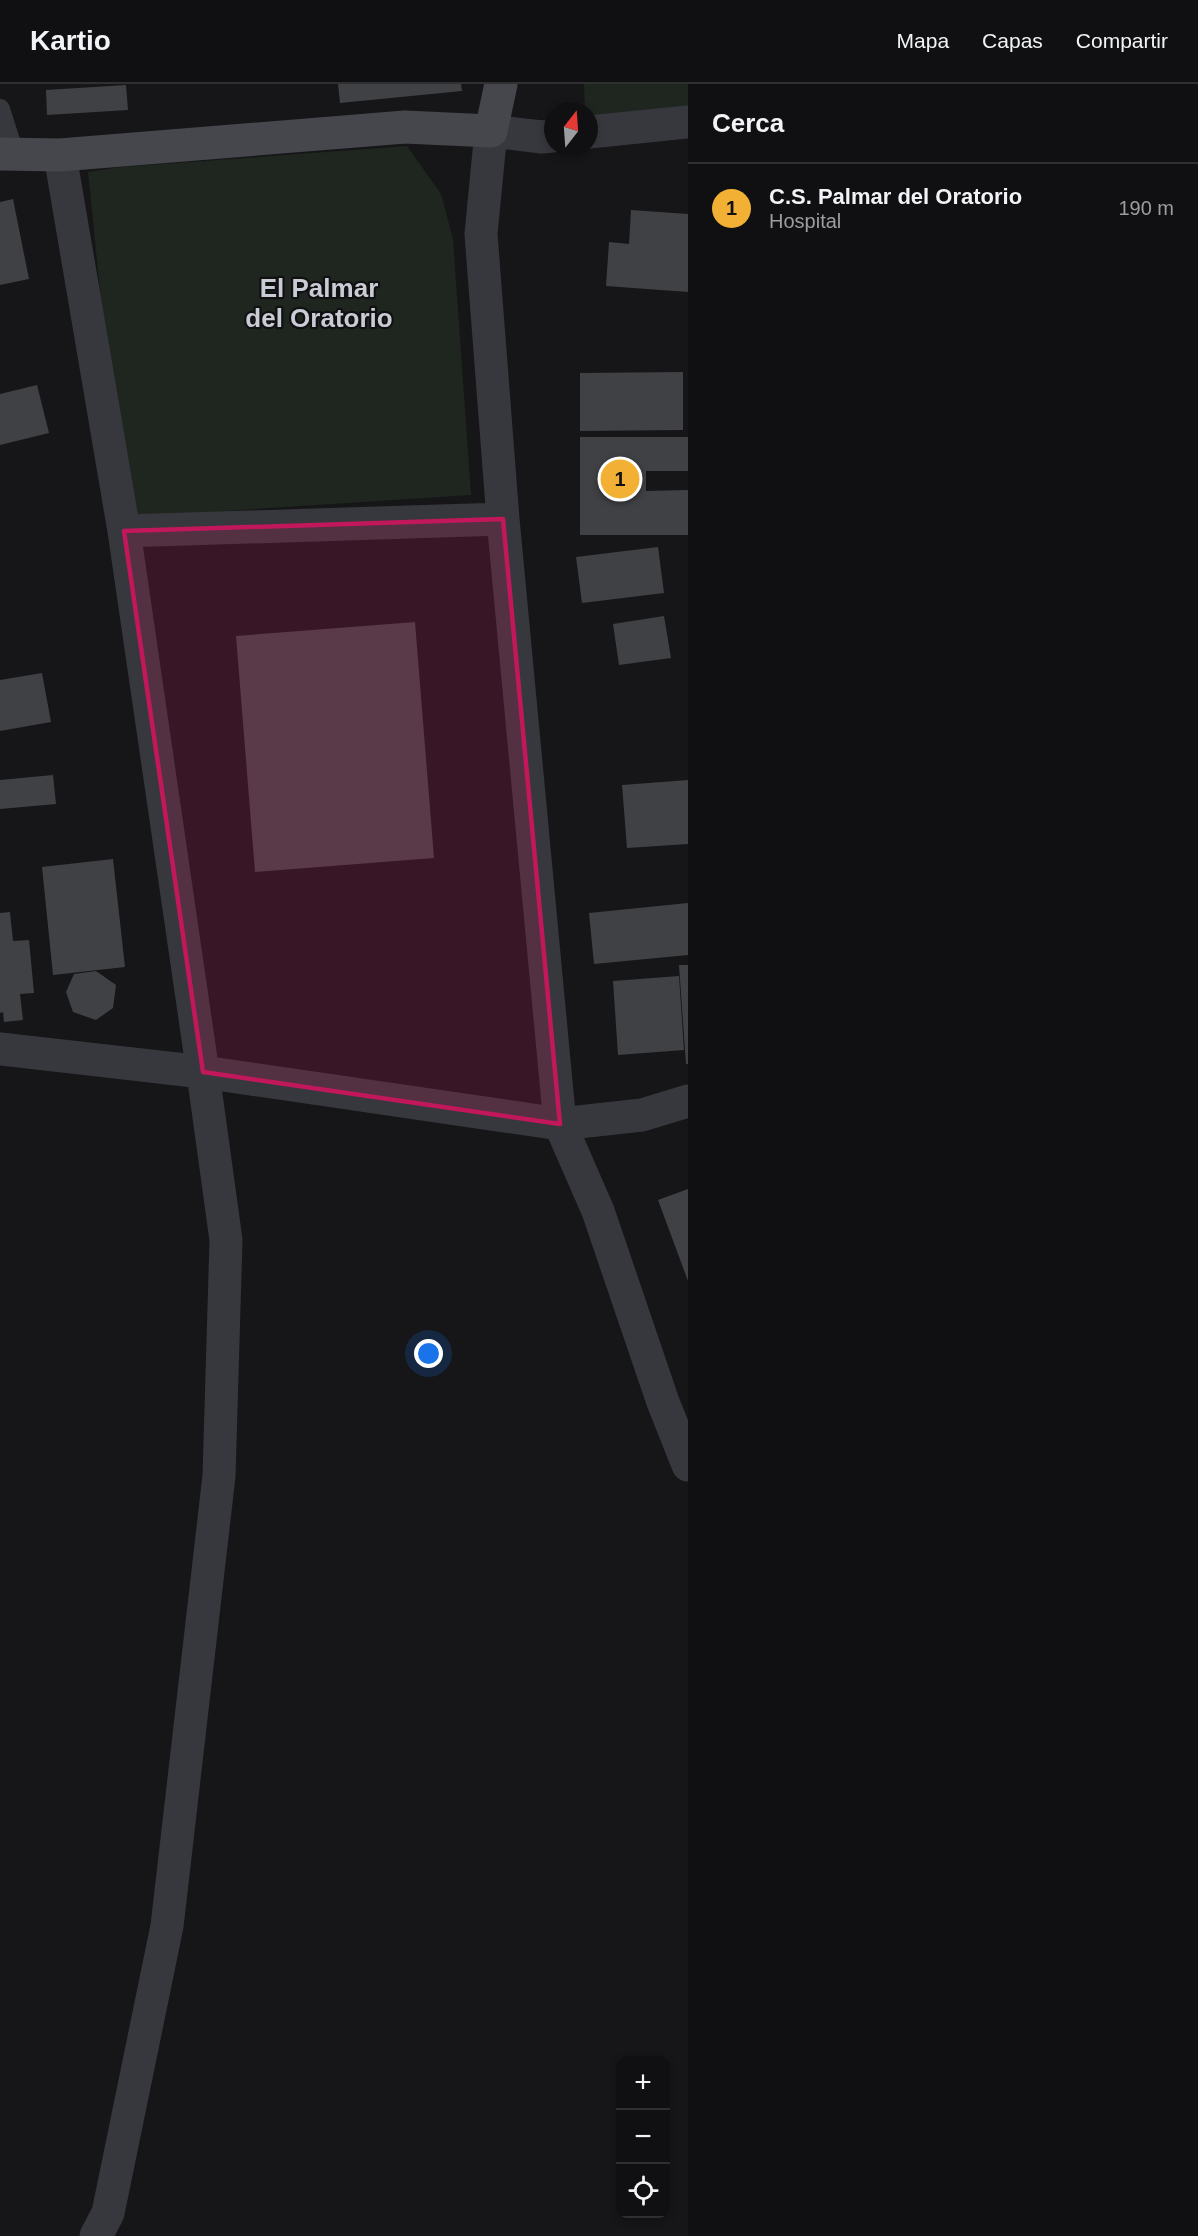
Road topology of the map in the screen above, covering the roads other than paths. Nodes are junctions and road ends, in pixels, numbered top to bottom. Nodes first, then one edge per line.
1 (501, 84) edge
2 (0, 109) edge
3 (688, 122) edge
4 (491, 131) junction
5 (598, 131) edge
6 (544, 137) edge
7 (7, 153) edge
8 (60, 155) junction
9 (503, 519) junction
10 (124, 531) junction
11 (0, 1049) edge
12 (203, 1072) junction
13 (688, 1101) edge
14 (560, 1124) junction
15 (688, 1465) edge
16 (96, 2236) edge

1 - 4 main road
2 - 7 lane
3 - 5 street
4 - 6 street
4 - 8 main road
4 - 9 street
7 - 8 main road
8 - 10 street
9 - 10 street
9 - 14 street
10 - 12 street
11 - 12 street
12 - 14 street
12 - 16 street
13 - 14 street
14 - 15 street

